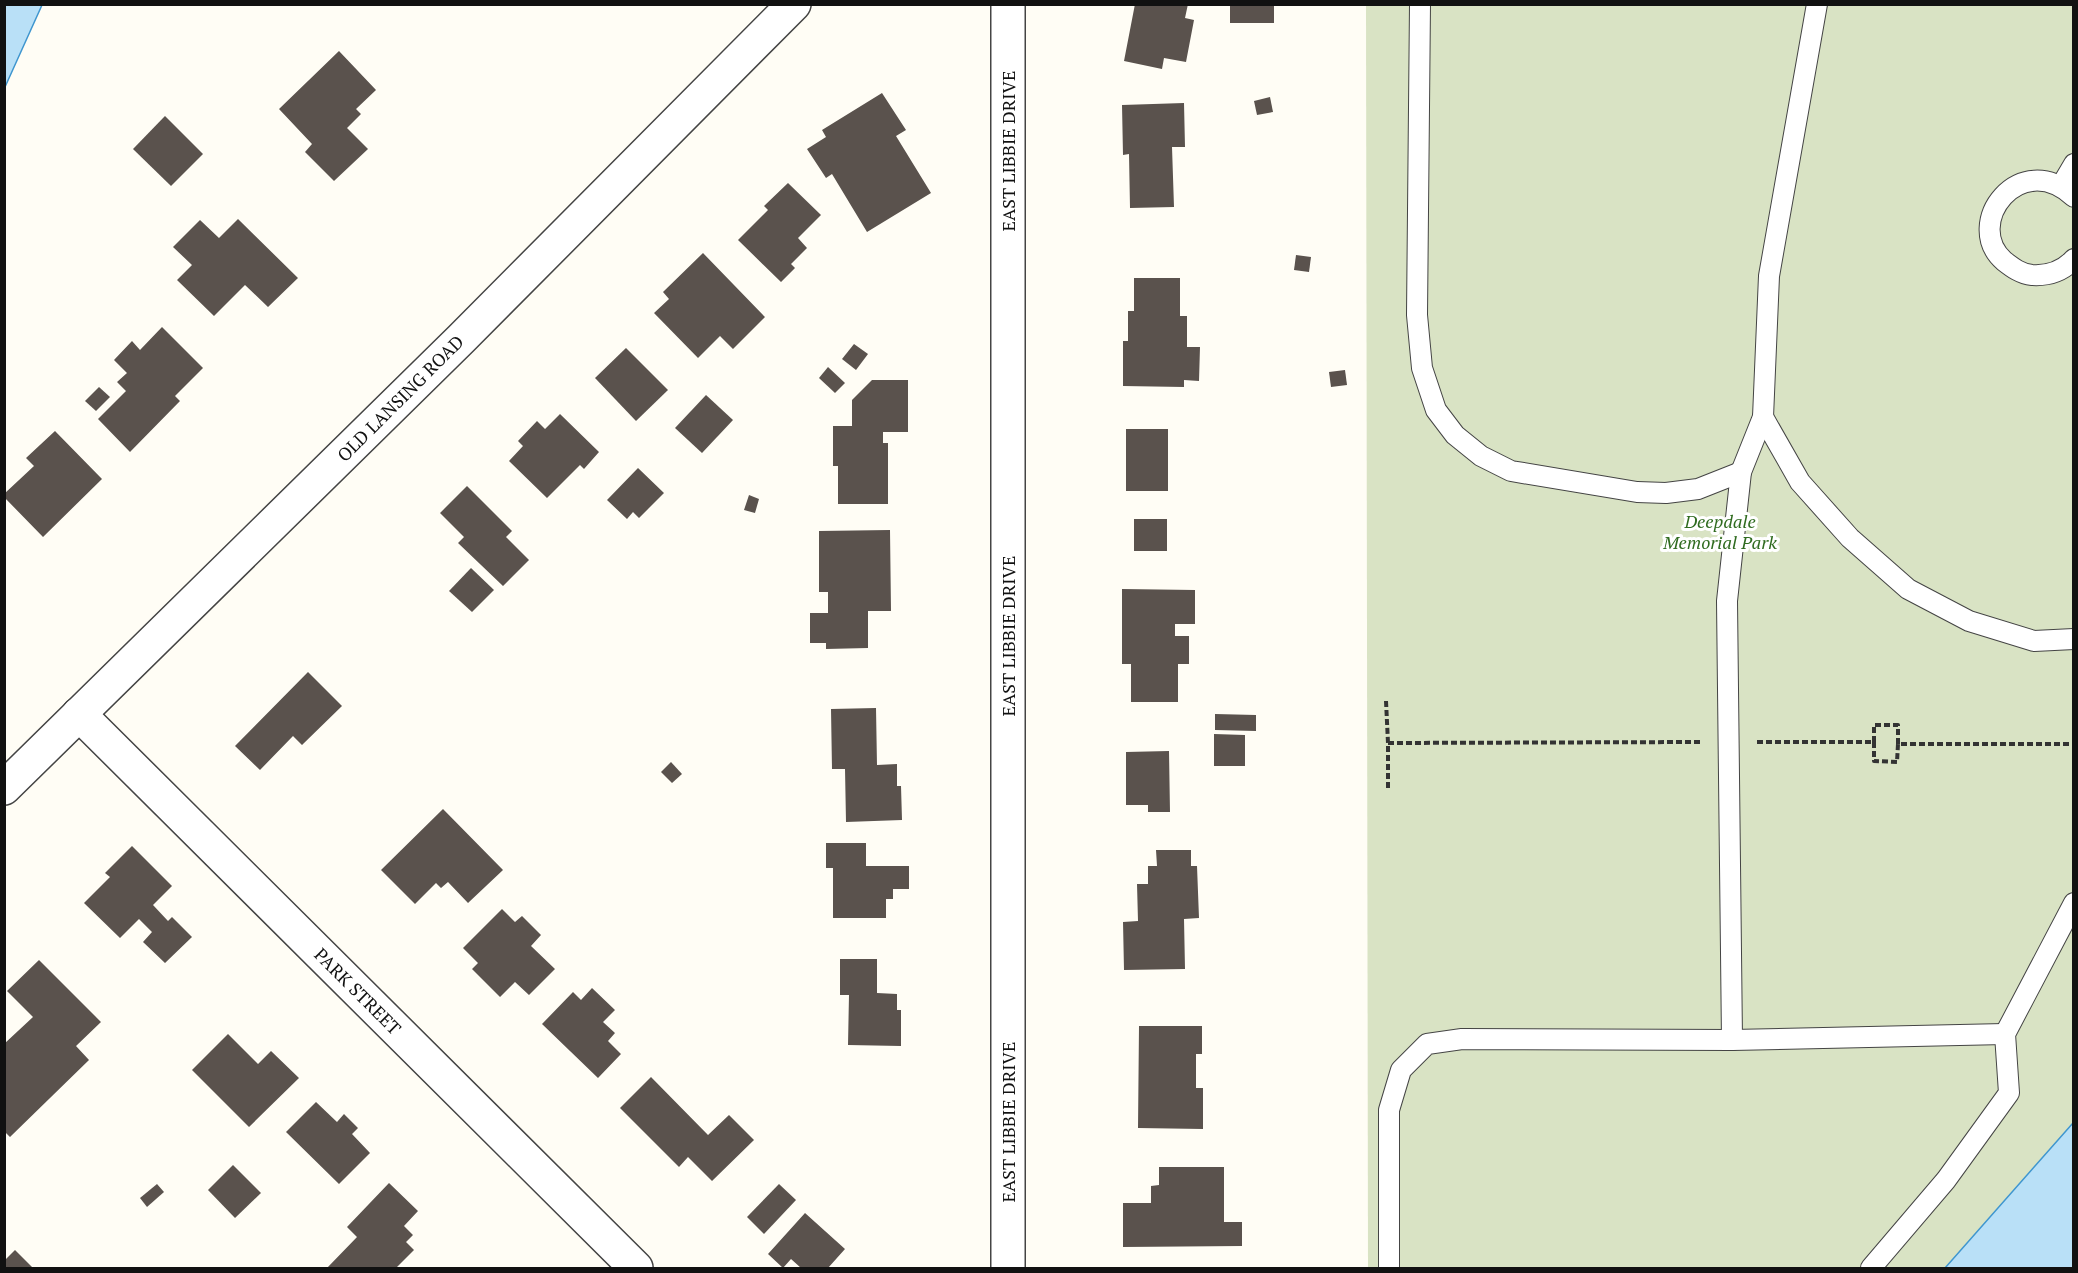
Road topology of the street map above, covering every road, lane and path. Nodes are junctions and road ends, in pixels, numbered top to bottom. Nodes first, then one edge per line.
1 (794, 4) edge
2 (1008, 4) edge
3 (1420, 4) edge
4 (1817, 4) edge
5 (2073, 164) edge
6 (2067, 191) edge
7 (2073, 259) edge
8 (1763, 417) junction
9 (1741, 472) junction
10 (2073, 639) edge
11 (1386, 701) dead end
12 (79, 714) junction
13 (1874, 742) dead end
14 (1388, 743) dead end
15 (1898, 744) dead end
16 (4, 788) edge
17 (2073, 903) edge
18 (2005, 1034) junction
19 (1732, 1040) junction
20 (636, 1269) edge
21 (1008, 1269) edge
22 (1389, 1269) edge
23 (1871, 1269) edge

1 - 12 street, OLD LANSING ROAD
2 - 21 street, EAST LIBBIE DRIVE
3 - 9 lane
4 - 8 lane
5 - 6 lane
6 - 7 lane
8 - 9 lane
8 - 10 lane
9 - 19 lane
11 - 14 path
12 - 16 street, OLD LANSING ROAD
12 - 20 street, PARK STREET
13 - 15 path
17 - 18 lane
18 - 19 lane
18 - 23 lane
19 - 22 lane

